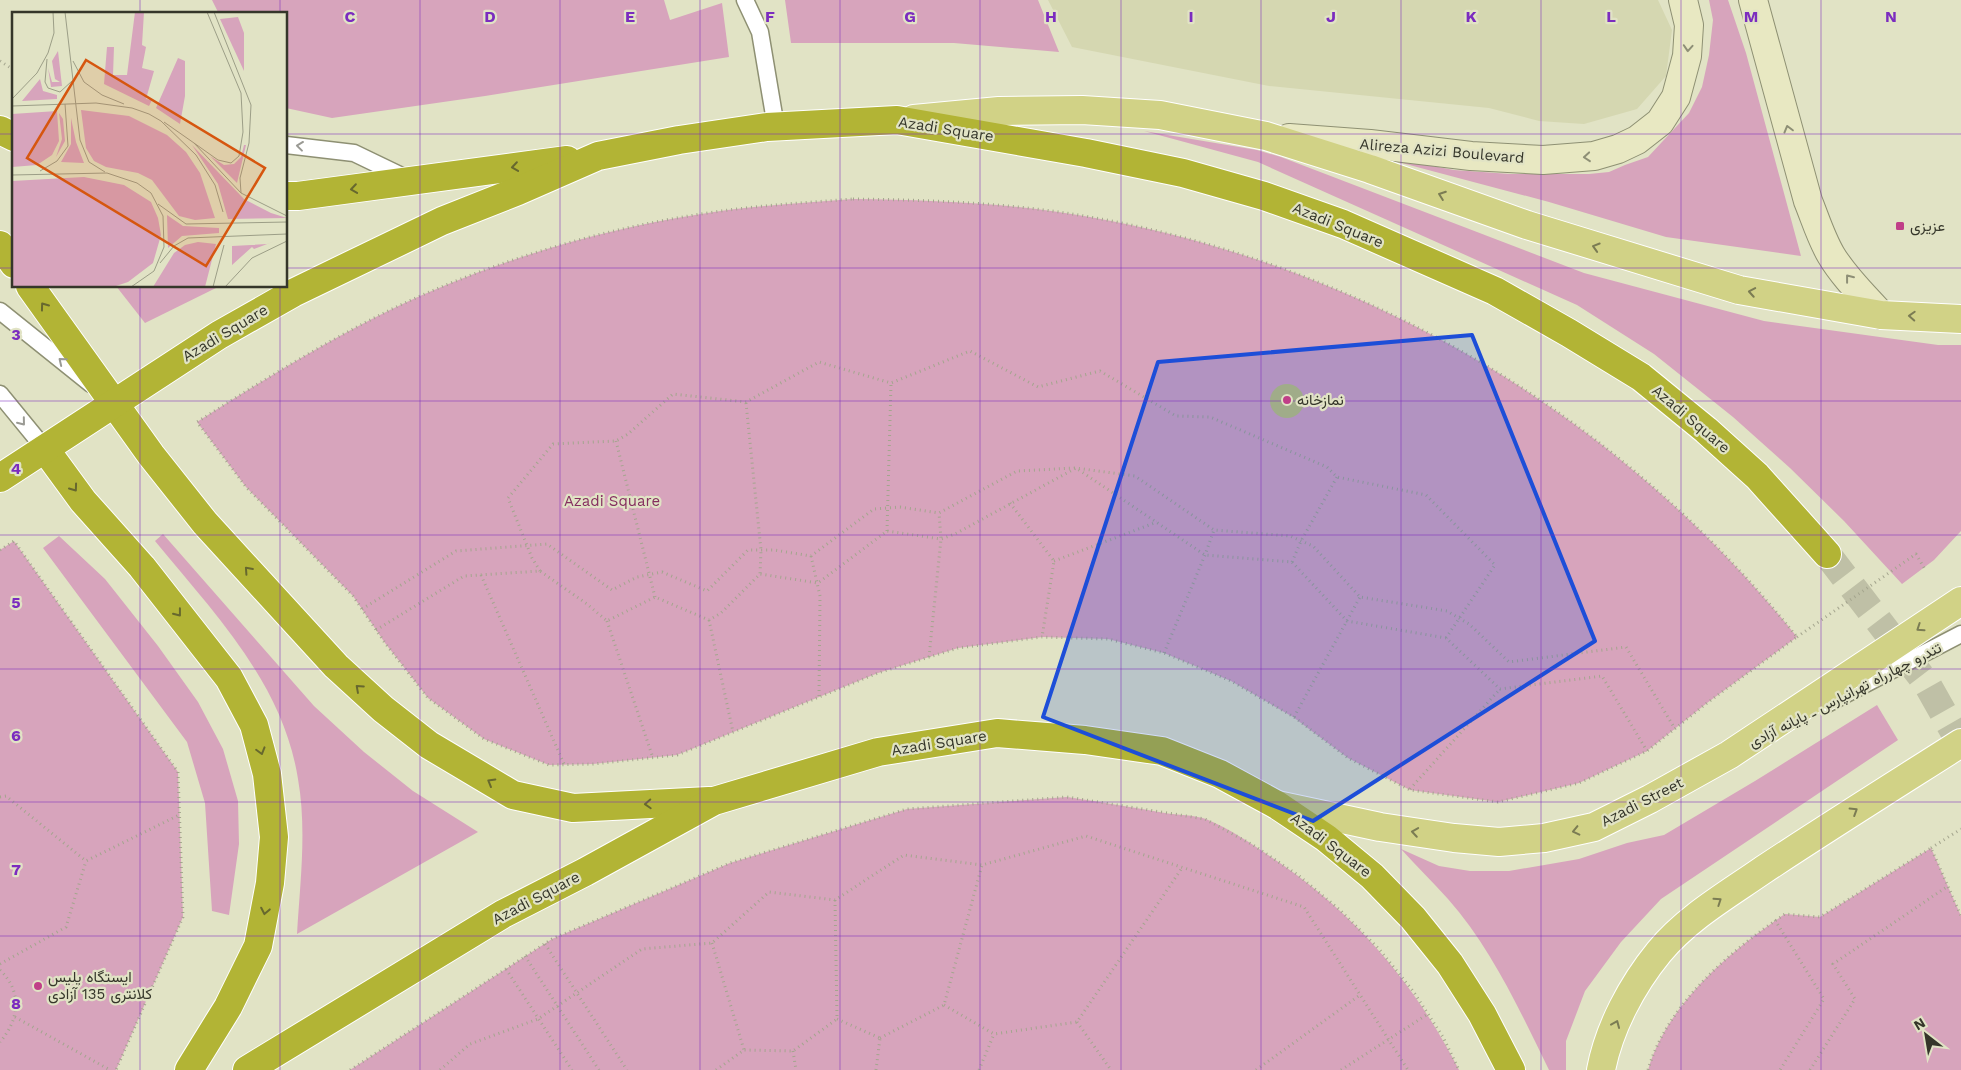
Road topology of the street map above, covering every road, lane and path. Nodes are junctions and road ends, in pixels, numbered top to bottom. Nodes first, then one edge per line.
1 (745, 0) edge
2 (1683, 0) edge
3 (1753, 0) edge
4 (0, 61) edge
5 (12, 69) edge
6 (897, 120) junction
7 (776, 127) junction
8 (0, 130) edge
9 (12, 136) edge
10 (1266, 136) junction
11 (288, 144) edge
12 (598, 156) junction
13 (412, 181) junction
14 (288, 196) edge
15 (0, 245) edge
16 (12, 261) edge
17 (31, 288) edge
18 (0, 311) edge
19 (1881, 315) junction
20 (1961, 319) edge
21 (891, 383) junction
22 (0, 394) edge
23 (114, 402) junction
24 (746, 402) junction
25 (616, 441) junction
26 (45, 449) junction
27 (1076, 468) junction
28 (1336, 477) junction
29 (0, 478) edge
30 (1010, 503) junction
31 (887, 508) junction
32 (939, 513) junction
33 (1157, 522) junction
34 (1214, 530) junction
35 (887, 532) junction
36 (942, 539) junction
37 (1301, 542) junction
38 (527, 546) junction
39 (0, 550) edge
40 (761, 550) junction
41 (1828, 554) tunnel mouth
42 (1205, 555) junction
43 (811, 556) junction
44 (1054, 561) junction
45 (1292, 562) junction
46 (540, 571) junction
47 (1926, 571) dead end
48 (760, 574) junction
49 (481, 575) junction
50 (650, 575) junction
51 (818, 583) junction
52 (654, 597) junction
53 (1360, 597) junction
54 (1961, 601) edge
55 (362, 609) junction
56 (1458, 618) junction
57 (709, 620) junction
58 (607, 621) junction
59 (1347, 621) junction
60 (376, 630) junction
61 (1961, 634) edge
62 (1797, 637) junction
63 (1042, 638) junction
64 (1446, 638) junction
65 (1164, 653) junction
66 (928, 657) junction
67 (1500, 689) junction
68 (819, 697) junction
69 (1294, 717) junction
70 (1675, 728) junction
71 (733, 732) junction
72 (1961, 743) edge
73 (1647, 751) junction
74 (1728, 755) junction
75 (653, 758) junction
76 (564, 765) junction
77 (1410, 790) junction
78 (0, 797) edge
79 (714, 801) junction
80 (1276, 805) junction
81 (179, 815) junction
82 (1961, 829) edge
83 (1931, 848) junction
84 (86, 862) junction
85 (982, 864) junction
86 (1182, 868) junction
87 (1948, 886) junction
88 (835, 900) junction
89 (1961, 916) edge
90 (1775, 920) junction
91 (712, 943) junction
92 (545, 944) junction
93 (525, 956) junction
94 (0, 964) edge
95 (506, 969) junction
96 (0, 970) edge
97 (577, 993) junction
98 (1360, 995) junction
99 (944, 1005) junction
100 (558, 1006) junction
101 (1428, 1014) junction
102 (15, 1017) junction
103 (538, 1018) junction
104 (837, 1019) junction
105 (1077, 1022) junction
106 (994, 1034) junction
107 (880, 1038) junction
108 (1388, 1040) junction
109 (0, 1042) edge
110 (744, 1050) junction
111 (793, 1050) junction
112 (110, 1070) edge
113 (116, 1070) edge
114 (189, 1070) edge
115 (247, 1070) edge
116 (350, 1070) edge
117 (440, 1070) edge
118 (572, 1070) edge
119 (599, 1070) edge
120 (627, 1070) edge
121 (716, 1070) edge
122 (796, 1070) edge
123 (876, 1070) edge
124 (979, 1070) edge
125 (1111, 1070) edge
126 (1256, 1070) edge
127 (1341, 1070) edge
128 (1408, 1070) edge
129 (1460, 1070) edge
130 (1511, 1070) edge
131 (1601, 1070) edge
132 (1648, 1070) edge
133 (1780, 1070) edge
134 (1810, 1070) edge

1 - 7 lane
2 -> 10 main road, Alireza Azizi Boulevard
19 -> 3 main road
4 - 5 path
6 - 7 highway, Azadi Square
6 - 10 main road
6 - 41 highway, Azadi Square
7 - 12 highway, Azadi Square
8 - 9 highway
19 -> 10 main road
13 -> 11 lane
12 -> 13 highway
12 - 23 highway, Azadi Square
13 -> 14 highway
15 - 16 highway
23 -> 17 highway
23 -> 18 lane
20 -> 19 main road
21 - 24 path
21 - 28 path
21 - 31 path
22 -> 26 lane
23 - 26 highway, Azadi Square
79 -> 23 highway
24 - 25 path
24 - 40 path
25 - 38 path
25 - 50 path
26 - 29 highway, Azadi Square
26 -> 114 highway
27 - 30 path
27 - 32 path
27 - 33 path
27 - 34 path
28 - 37 path
28 - 56 path
30 - 36 path
30 - 44 path
31 - 32 path
31 - 35 path
31 - 43 path
32 - 36 path
33 - 42 path
33 - 44 path
34 - 37 path
34 - 42 path
35 - 36 path
35 - 51 path
36 - 66 path
37 - 45 path
37 - 53 path
38 - 46 path
38 - 50 path
38 - 55 path
39 - 81 path
40 - 43 path
40 - 48 path
40 - 50 path
42 - 45 path
42 - 65 path
43 - 51 path
44 - 63 path
45 - 59 path
46 - 49 path
46 - 58 path
47 - 62 path
48 - 51 path
48 - 57 path
49 - 60 path
49 - 76 path
50 - 52 path
51 - 68 path
52 - 57 path
52 - 58 path
53 - 56 path
53 - 59 path
54 -> 74 main road, Azadi Street
55 - 60 path
55 - 62 path
56 - 64 path
56 - 70 path
57 - 71 path
58 - 75 path
59 - 64 path
59 - 69 path
60 - 76 path
61 - 74 lane, تندرو چهارراه تهرانپارس ـ پایانه آزادی
62 - 70 path
63 - 65 path
63 - 66 path
64 - 67 path
65 - 69 path
66 - 68 path
67 - 73 path
67 - 77 path
68 - 71 path
69 - 77 path
70 - 73 path
71 - 75 path
131 -> 72 main road
73 - 77 path
74 -> 80 main road, Azadi Street
75 - 76 path
78 - 84 path
79 - 80 highway, Azadi Square
79 - 115 highway, Azadi Square
80 - 130 highway, Azadi Square
81 - 84 path
81 - 113 path
82 - 83 path
83 - 87 path
83 - 90 path
84 - 94 path
85 - 86 path
85 - 88 path
85 - 99 path
86 - 98 path
86 - 105 path
87 - 89 path
87 - 134 path
88 - 91 path
88 - 104 path
90 - 132 path
90 - 133 path
91 - 97 path
91 - 110 path
92 - 93 path
92 - 97 path
92 - 101 path
93 - 95 path
93 - 100 path
95 - 103 path
95 - 116 path
96 - 102 path
97 - 100 path
97 - 120 path
98 - 108 path
98 - 126 path
99 - 106 path
99 - 107 path
100 - 103 path
100 - 119 path
101 - 108 path
101 - 129 path
102 - 109 path
102 - 112 path
103 - 117 path
103 - 118 path
104 - 107 path
104 - 111 path
105 - 106 path
105 - 125 path
106 - 124 path
107 - 123 path
108 - 127 path
108 - 128 path
110 - 111 path
110 - 121 path
111 - 122 path

